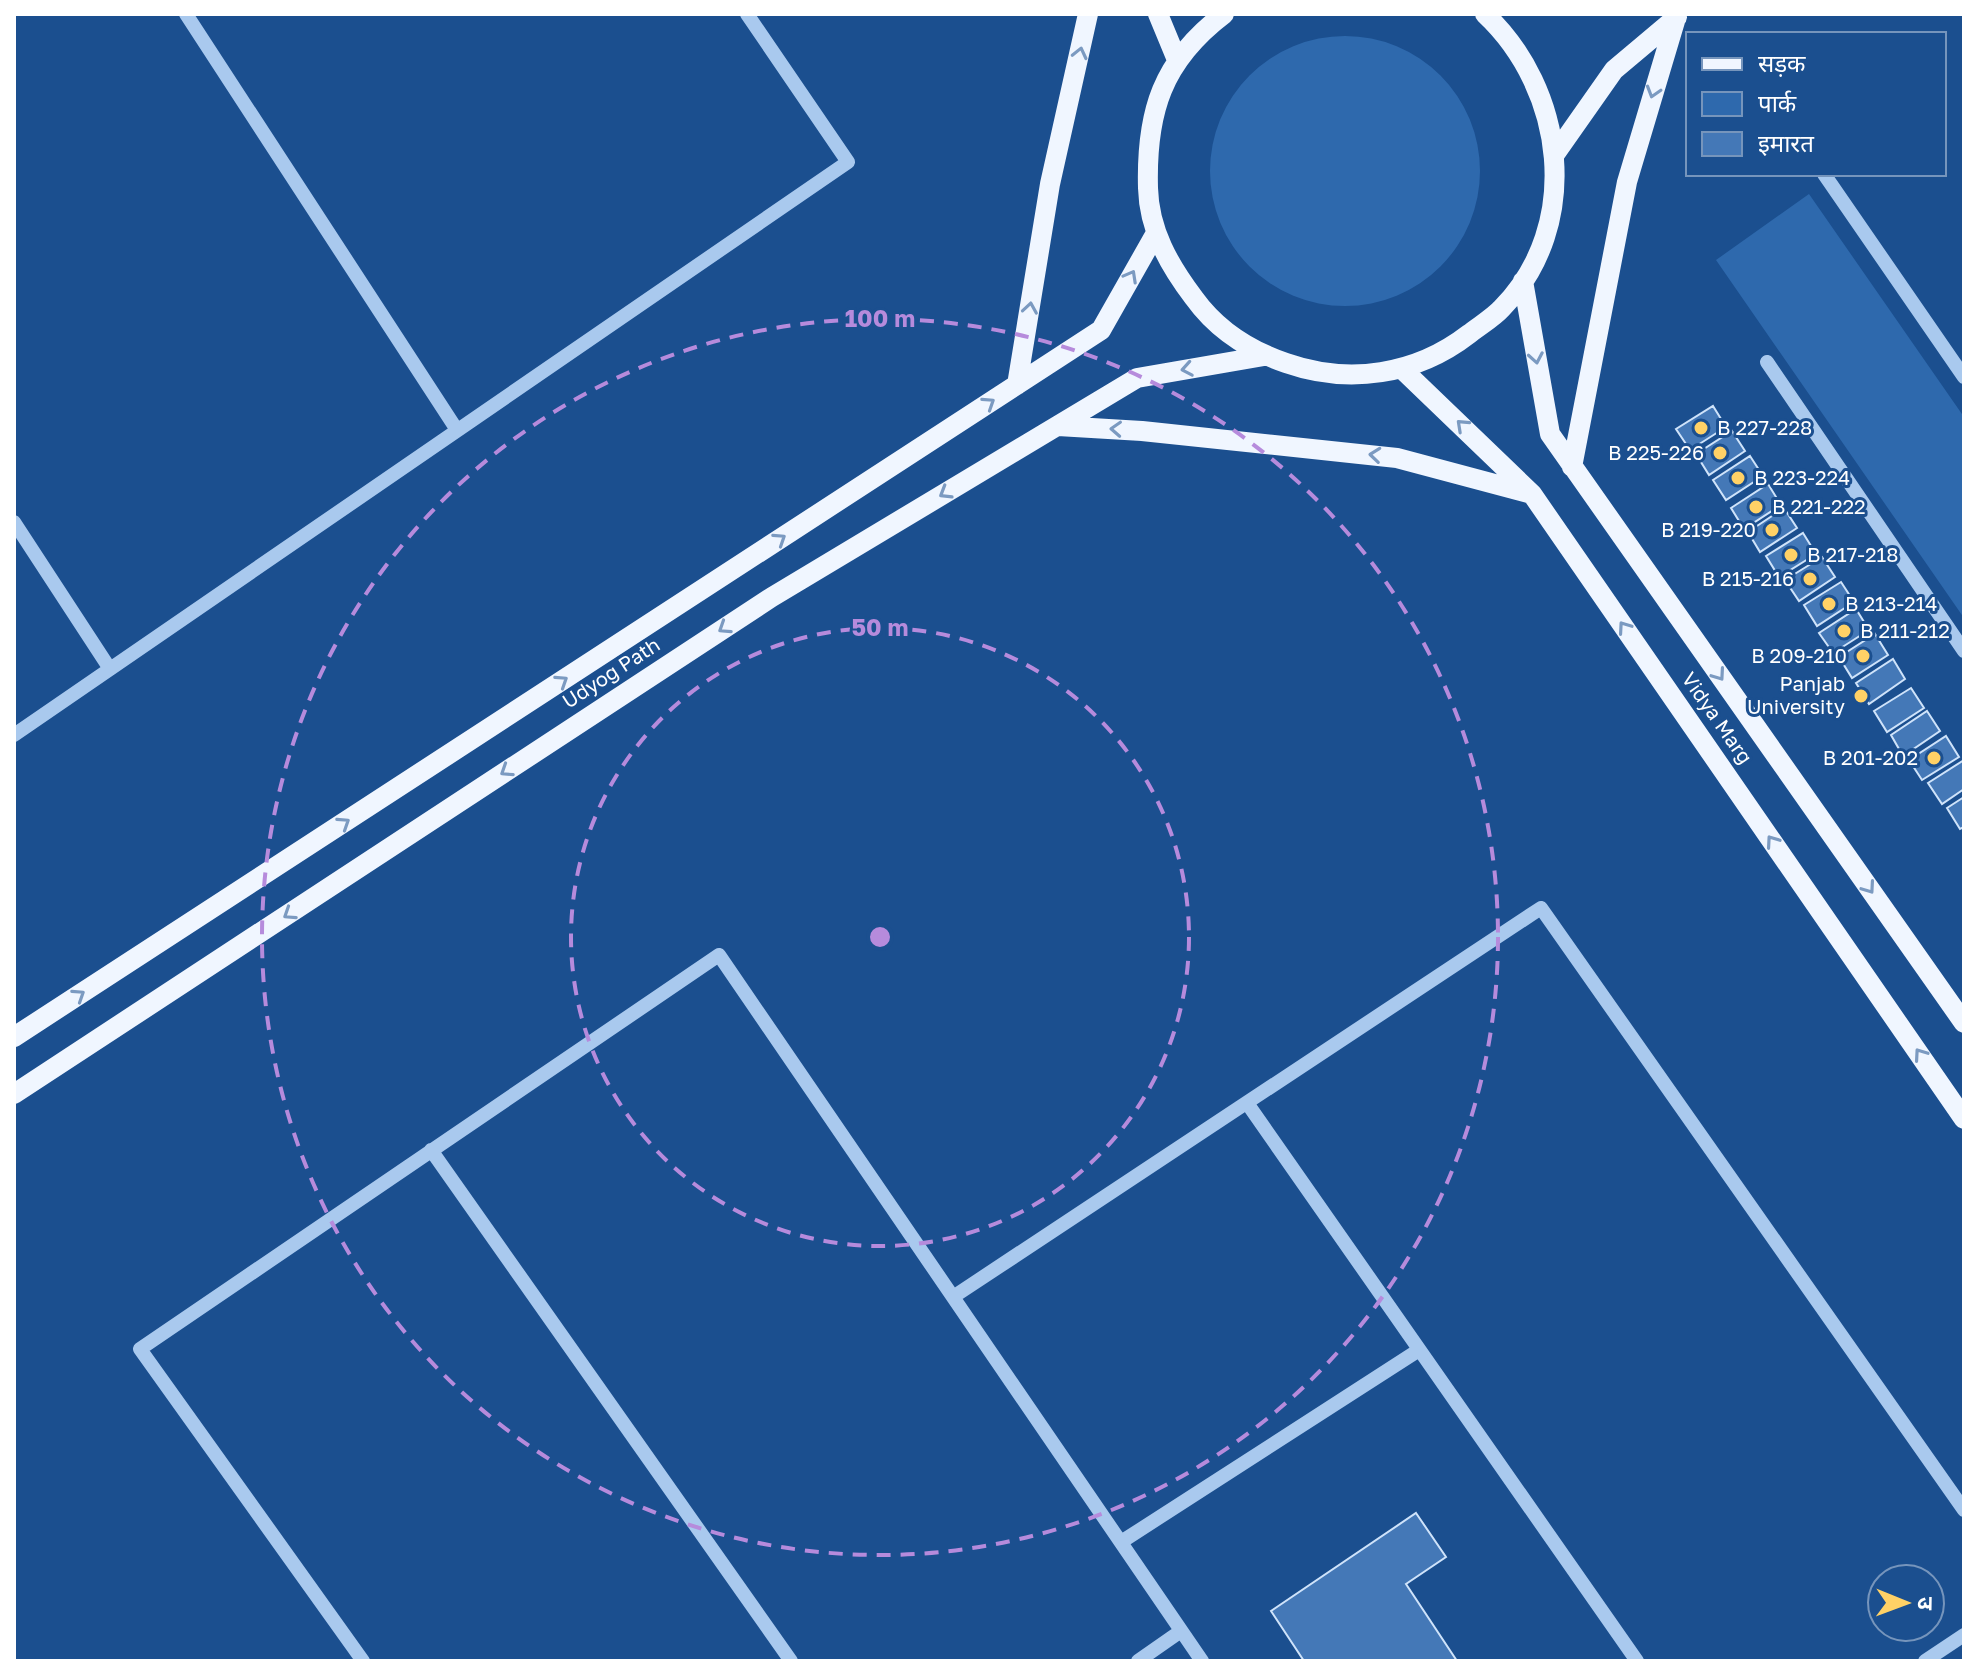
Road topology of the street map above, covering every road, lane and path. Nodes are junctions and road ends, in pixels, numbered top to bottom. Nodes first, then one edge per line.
1 (186, 14) edge
2 (747, 14) edge
3 (1088, 14) edge
4 (1158, 14) edge
5 (1224, 14) edge
6 (1485, 14) edge
7 (1678, 16) edge
8 (1177, 60) junction
9 (1555, 154) junction
10 (1825, 176) edge
11 (1156, 233) junction
12 (1523, 281) junction
13 (1264, 356) junction
14 (1767, 362) dead end
15 (1402, 369) junction
16 (1964, 377) edge
17 (1017, 385) junction
18 (1058, 426) junction
19 (457, 430) junction
20 (1572, 467) junction
21 (1532, 494) junction
22 (14, 522) edge
23 (1964, 651) edge
24 (110, 669) junction
25 (14, 735) edge
26 (1964, 1023) edge
27 (14, 1037) edge
28 (14, 1094) edge
29 (1247, 1103) junction
30 (1964, 1119) edge
31 (431, 1150) junction
32 (953, 1297) junction
33 (1419, 1350) junction
34 (1964, 1510) edge
35 (1121, 1542) junction
36 (1181, 1631) junction
37 (1964, 1635) edge
38 (363, 1661) edge
39 (791, 1661) edge
40 (1138, 1661) edge
41 (1202, 1661) edge
42 (1637, 1661) edge
43 (1925, 1661) edge

1 - 19 street
2 - 19 street
17 -> 3 main road
4 - 8 main road
5 - 8 main road
6 - 9 main road
7 - 9 main road
7 -> 20 main road
8 - 11 main road
9 - 12 main road
10 - 16 street
11 - 13 main road
17 -> 11 main road, Udyog Path
12 - 15 main road
12 -> 20 main road, Vidya Marg
13 - 15 main road
13 -> 18 main road, Udyog Path
14 - 23 street
21 -> 15 main road, Vidya Marg
27 -> 17 main road, Udyog Path
21 -> 18 main road
18 -> 28 main road, Udyog Path
19 - 24 street
20 -> 26 main road, Vidya Marg
30 -> 21 main road, Vidya Marg
22 - 24 street
24 - 25 street
29 - 32 street
29 - 33 street
29 - 34 street
31 - 32 street
31 - 38 street
31 - 39 street
32 - 35 street
33 - 35 street
33 - 42 street
35 - 36 street
36 - 40 street
36 - 41 street
37 - 43 street

